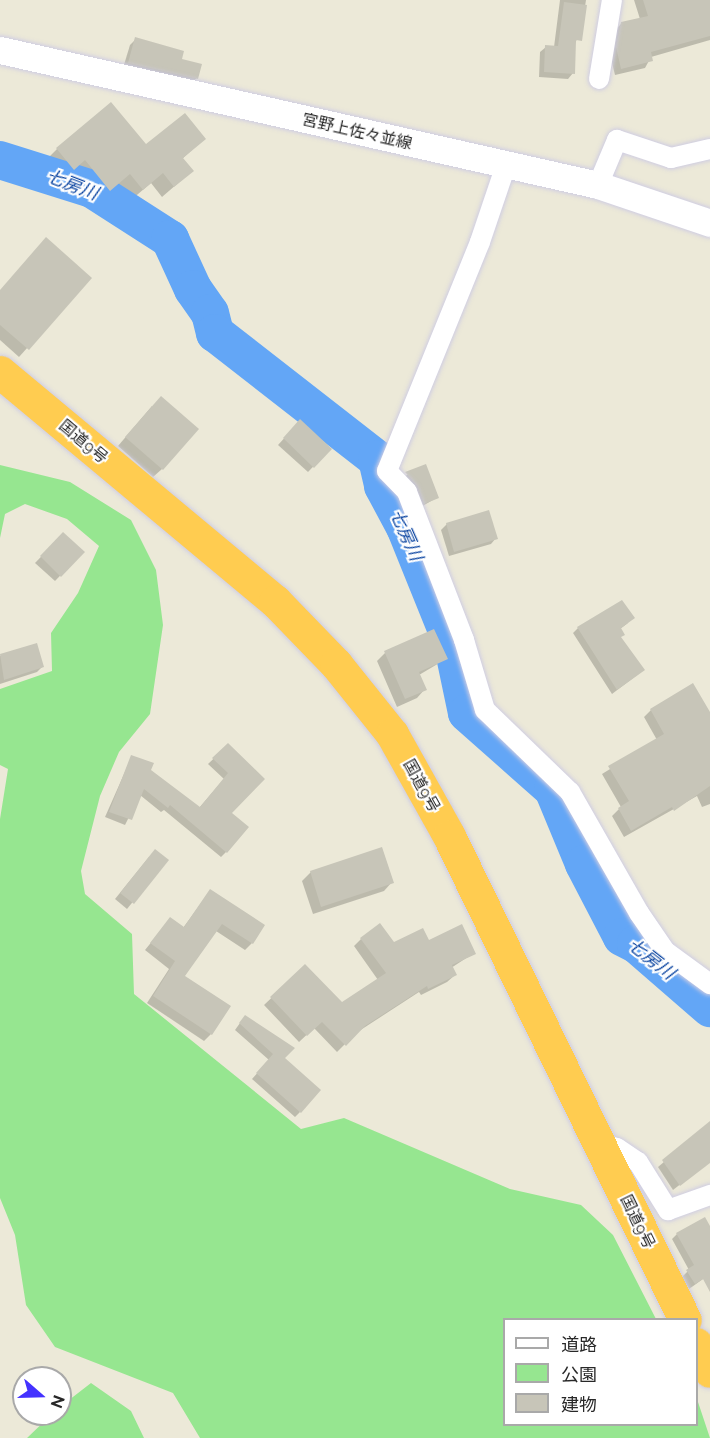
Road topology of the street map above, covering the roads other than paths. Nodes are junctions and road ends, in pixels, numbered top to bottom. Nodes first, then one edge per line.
1 (612, 0) edge
2 (0, 50) edge
3 (599, 79) dead end
4 (710, 149) edge
5 (506, 165) junction
6 (598, 185) junction
7 (710, 224) edge
8 (0, 372) edge
9 (710, 984) edge
10 (597, 1142) junction
11 (710, 1195) edge
12 (684, 1318) edge
13 (698, 1348) edge
14 (710, 1371) edge

1 - 3 street
2 - 5 main road, 宮野上佐々並線
4 - 6 street
5 - 6 main road, 宮野上佐々並線
5 - 9 street
6 - 7 main road, 宮野上佐々並線
8 - 10 highway, 国道9号
10 - 11 street
10 - 12 highway, 国道9号
13 - 14 highway

